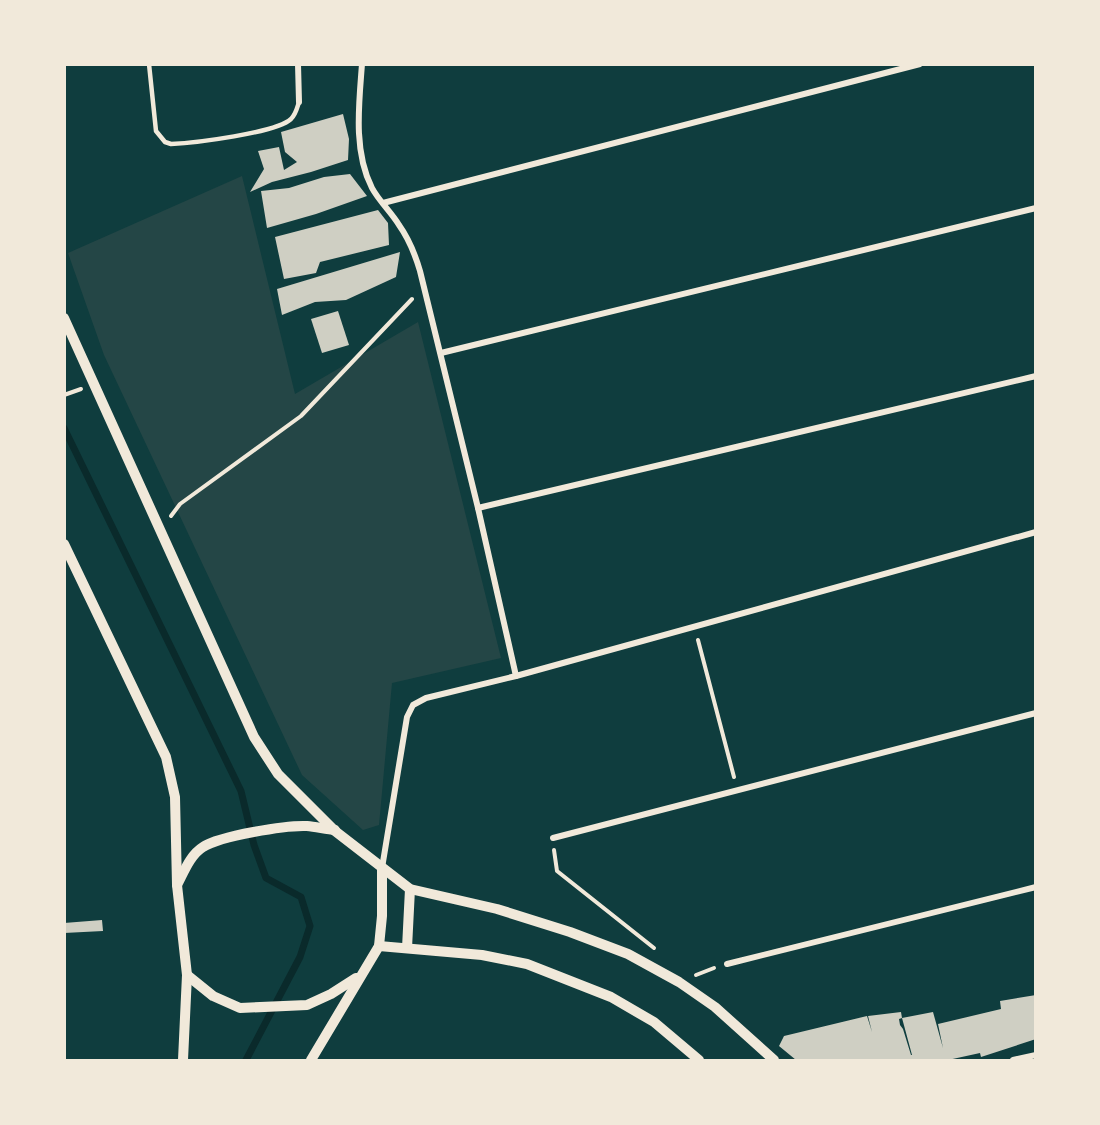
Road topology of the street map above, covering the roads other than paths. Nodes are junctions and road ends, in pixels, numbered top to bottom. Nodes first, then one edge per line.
1 (149, 64) edge
2 (298, 64) edge
3 (362, 64) edge
4 (921, 64) edge
5 (299, 102) joint
6 (383, 203) junction
7 (1035, 208) edge
8 (64, 318) edge
9 (441, 353) junction
10 (1035, 376) edge
11 (478, 508) junction
12 (1035, 532) edge
13 (64, 544) edge
14 (516, 676) junction
15 (1035, 713) edge
16 (335, 831) junction
17 (553, 838) road end
18 (382, 868) junction
19 (177, 885) junction
20 (1035, 887) edge
21 (410, 889) junction
22 (379, 946) junction
23 (407, 948) junction
24 (727, 964) dead end
25 (187, 975) junction
26 (359, 977) junction
27 (1035, 1055) edge
28 (183, 1060) edge
29 (311, 1060) edge
30 (699, 1060) edge
31 (774, 1060) edge
32 (1013, 1060) edge

1 - 5 lane
2 - 5 street
3 - 6 street
4 - 6 street
6 - 9 street
7 - 9 street
8 - 16 street
9 - 11 street
10 - 11 street
11 - 14 street
12 - 14 street
13 - 19 street
14 - 18 street
15 - 17 street
16 - 18 street
16 - 19 street
18 - 21 street
18 - 22 street
19 - 25 street
20 - 24 street
21 - 23 street
21 - 31 street
22 - 23 street
22 - 26 street
23 - 30 street
25 - 26 street
25 - 28 street
26 - 29 street
27 - 32 street

